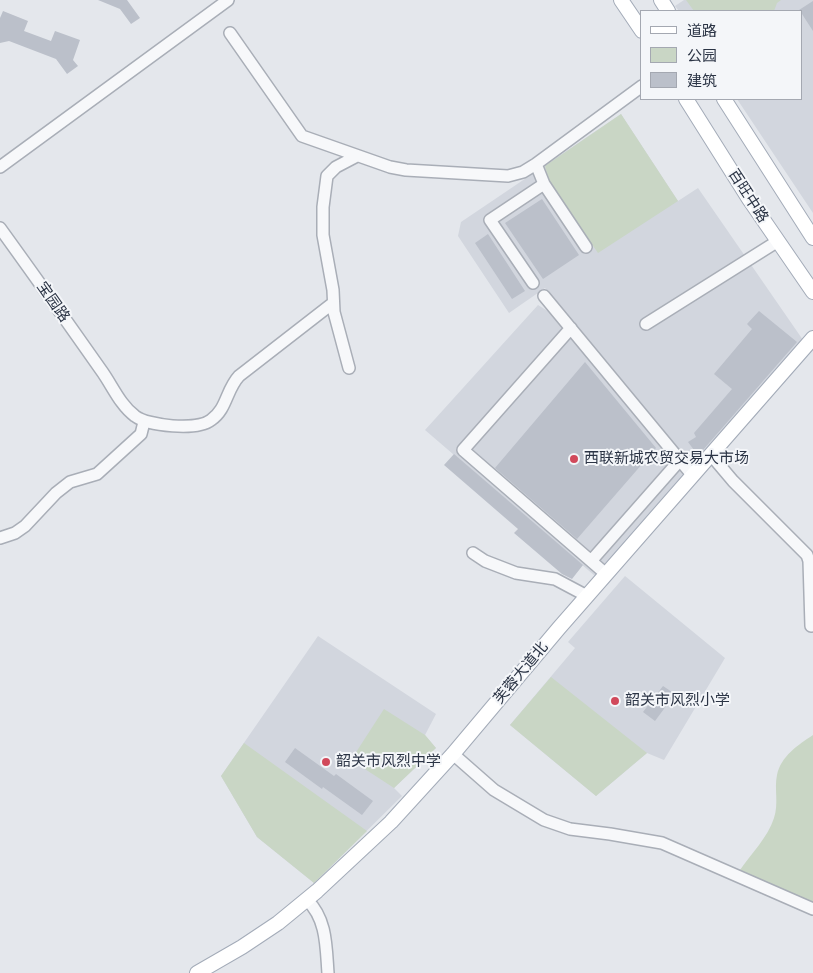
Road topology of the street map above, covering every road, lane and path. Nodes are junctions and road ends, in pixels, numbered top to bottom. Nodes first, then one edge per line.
1 (228, 0) edge
2 (621, 0) edge
3 (640, 28) edge
4 (230, 33) dead end
5 (640, 87) edge
6 (687, 100) edge
7 (725, 100) edge
8 (357, 156) junction
9 (536, 164) junction
10 (0, 167) edge
11 (544, 184) junction
12 (0, 228) edge
13 (813, 238) edge
14 (778, 241) junction
15 (586, 247) dead end
16 (533, 283) dead end
17 (813, 292) edge
18 (544, 296) dead end
19 (333, 303) junction
20 (646, 324) dead end
21 (571, 328) junction
22 (813, 338) edge
23 (349, 368) dead end
24 (144, 422) junction
25 (711, 455) junction
26 (680, 460) junction
27 (693, 476) junction
28 (0, 538) edge
29 (473, 553) dead end
30 (591, 561) junction
31 (606, 574) junction
32 (587, 596) junction
33 (811, 626) dead end
34 (453, 754) junction
35 (307, 900) junction
36 (813, 909) edge
37 (197, 973) edge
38 (328, 973) edge

1 - 10 street
2 - 3 main road
4 - 8 street
5 - 9 street
6 - 14 main road, 百旺中路
7 - 13 main road
8 - 9 street
8 - 19 street
9 - 11 street
11 - 15 street
11 - 16 street
12 - 24 street, 宝园路
14 - 17 main road, 百旺中路
14 - 20 street
18 - 21 street
19 - 23 street
19 - 24 street
21 - 26 street
21 - 30 street
22 - 25 main road, 芙蓉大道北
24 - 28 street
25 - 27 main road, 芙蓉大道北
25 - 33 street
26 - 27 street
26 - 30 street
27 - 31 main road, 芙蓉大道北
29 - 32 street
30 - 31 street
31 - 32 main road, 芙蓉大道北
32 - 34 main road, 芙蓉大道北
34 - 35 main road, 芙蓉大道北
34 - 36 street
35 - 37 main road, 芙蓉大道北
35 - 38 street

